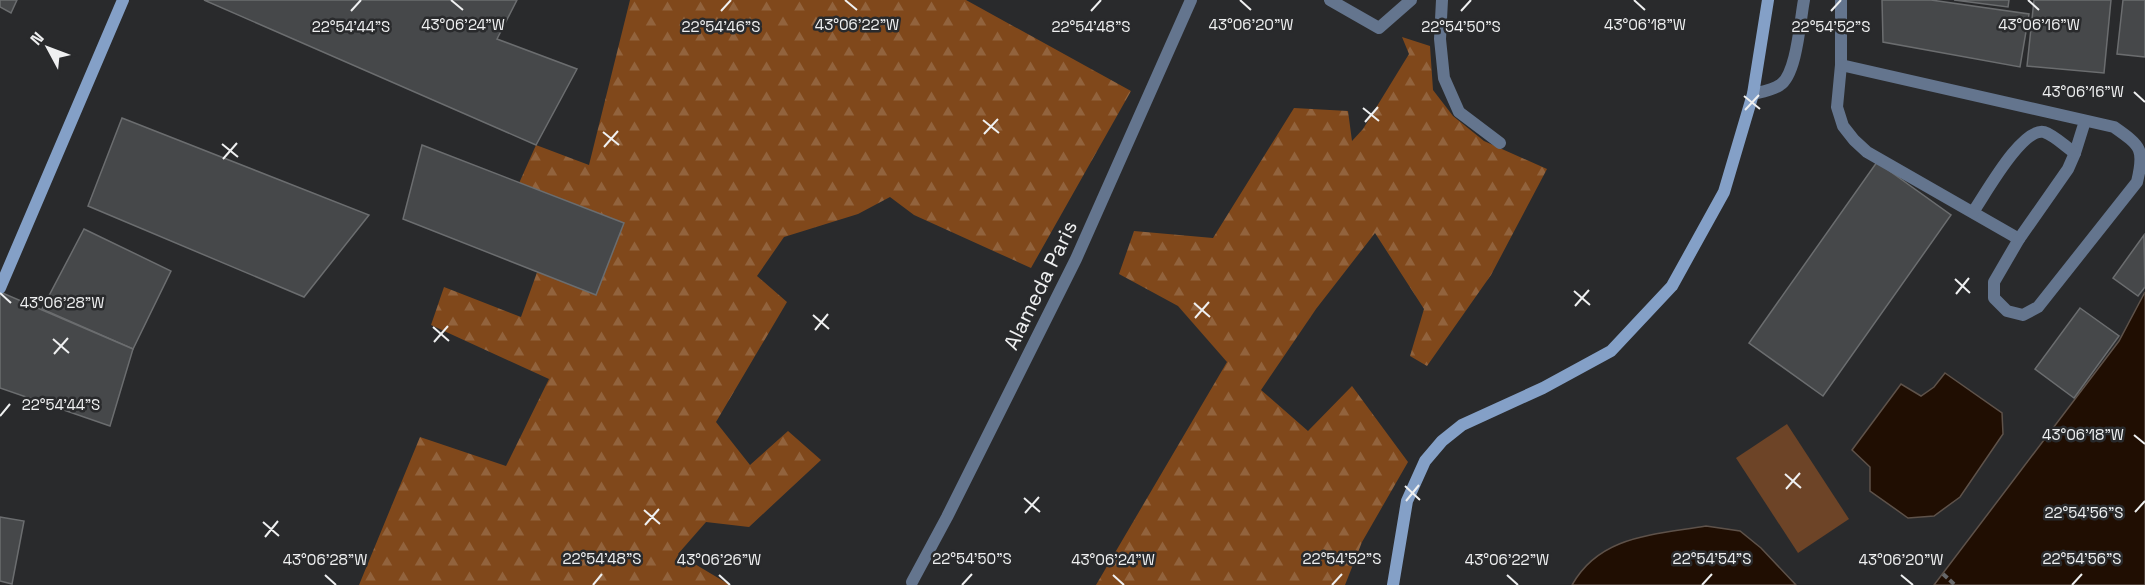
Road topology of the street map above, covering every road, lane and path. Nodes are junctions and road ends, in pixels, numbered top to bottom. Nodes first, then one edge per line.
1 (123, 0) edge
2 (1191, 0) edge
3 (1330, 0) edge
4 (1411, 0) edge
5 (1442, 0) edge
6 (1768, 0) edge
7 (1804, 0) edge
8 (1841, 0) edge
9 (1841, 65) junction
10 (1753, 94) junction
11 (2085, 121) junction
12 (1500, 143) dead end
13 (2075, 153) junction
14 (1973, 212) junction
15 (2019, 239) junction
16 (0, 288) edge
17 (1942, 574) dead end
18 (912, 582) dead end
19 (1393, 585) edge
20 (1955, 585) edge

1 - 16 street
2 - 18 street, Alameda Paris
3 - 4 street
5 - 12 street
6 - 10 street
7 - 10 street
8 - 9 street
9 - 11 street
9 - 14 street
10 - 19 street
11 - 13 street
11 - 15 street
13 - 14 street
13 - 15 street
14 - 15 street
17 - 20 path

